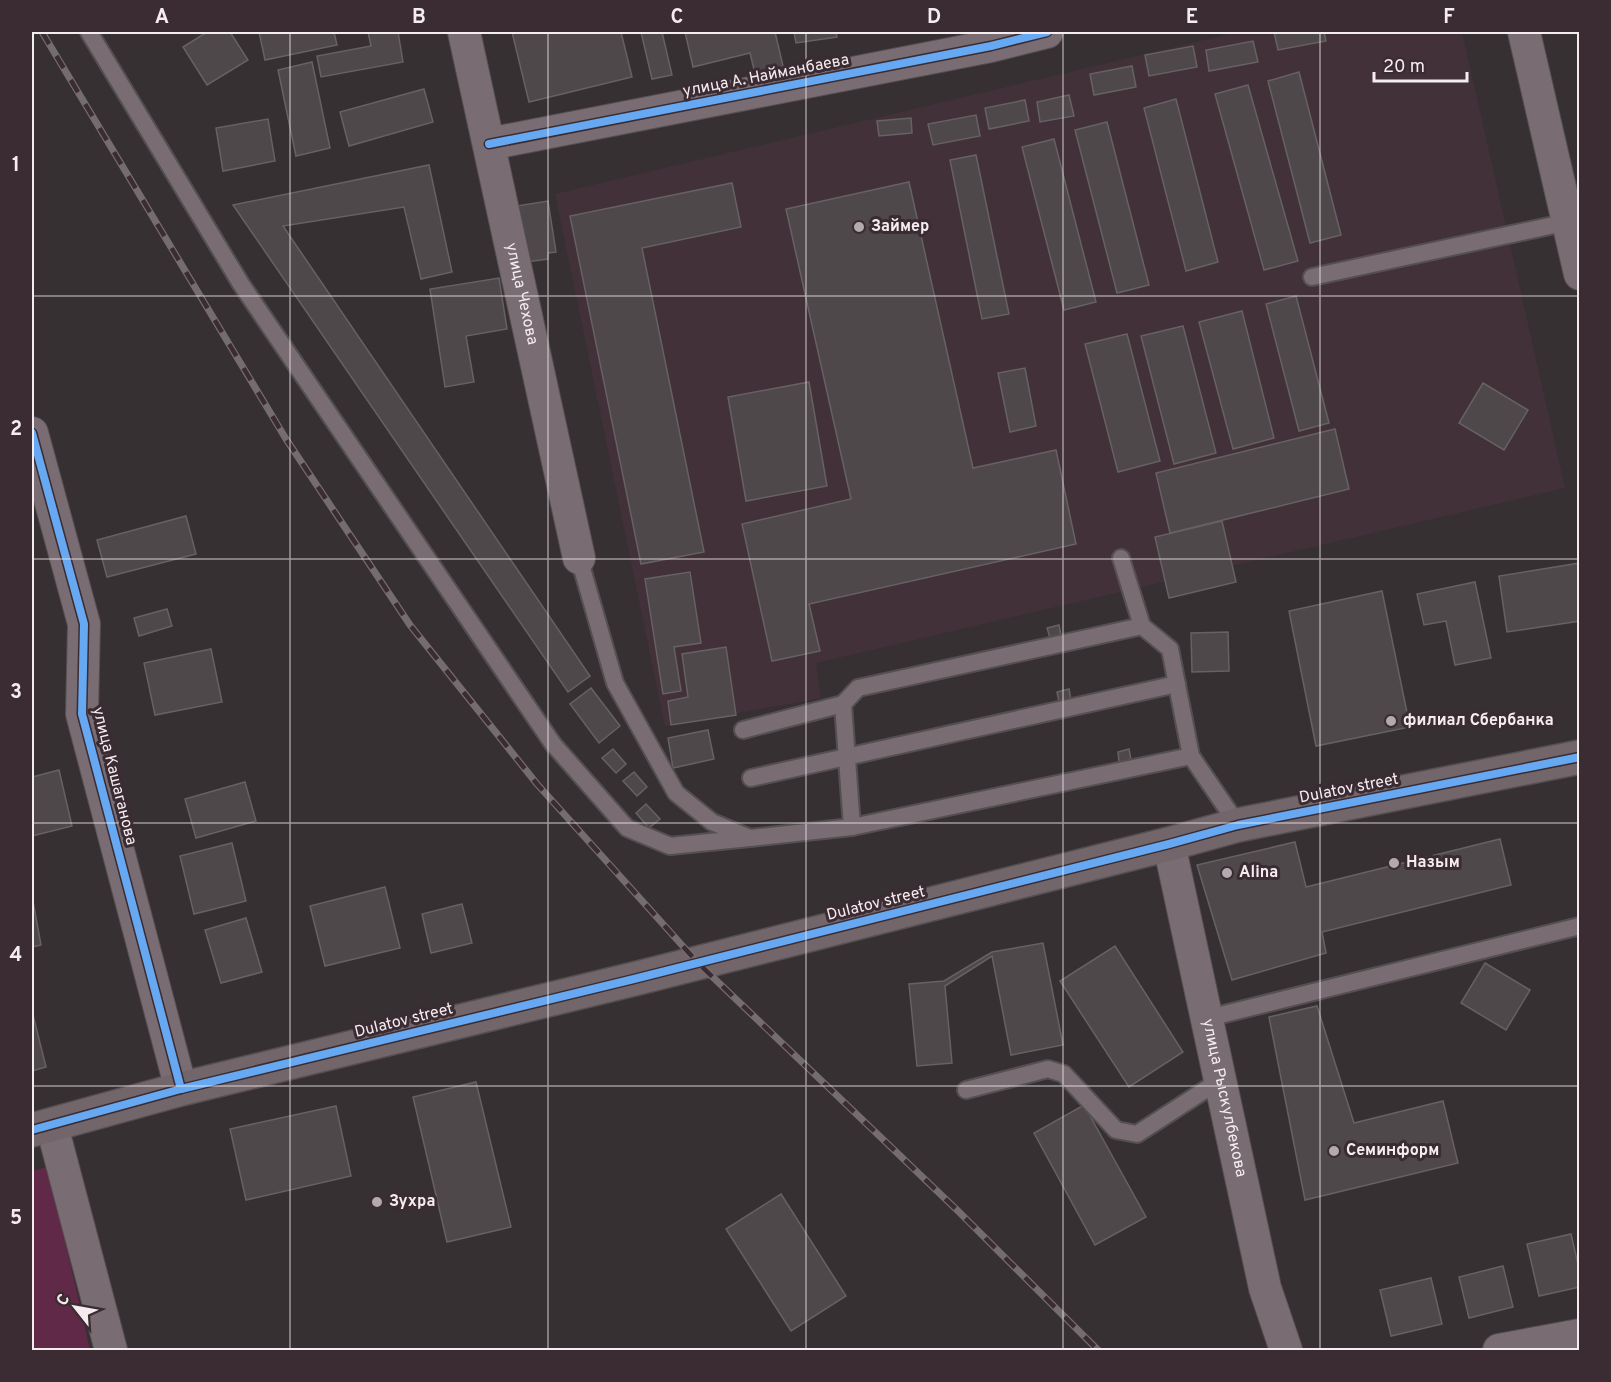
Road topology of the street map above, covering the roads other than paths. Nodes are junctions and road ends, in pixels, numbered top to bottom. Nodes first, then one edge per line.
1 (89, 32) edge
2 (464, 32) edge
3 (1047, 32) edge
4 (1524, 32) edge
5 (990, 38) edge
6 (489, 144) junction
7 (1568, 222) junction
8 (1579, 272) edge
9 (1312, 277) dead end
10 (32, 433) edge
11 (579, 558) joint
12 (1121, 558) dead end
13 (1143, 626) junction
14 (1176, 684) junction
15 (843, 704) junction
16 (743, 730) dead end
17 (847, 756) junction
18 (1191, 756) junction
19 (1580, 757) edge
20 (751, 778) dead end
21 (1238, 825) junction
22 (852, 827) junction
23 (750, 838) junction
24 (1169, 844) junction
25 (1580, 926) edge
26 (1208, 1018) junction
27 (1222, 1079) junction
28 (182, 1089) junction
29 (966, 1090) dead end
30 (42, 1128) edge
31 (1580, 1335) edge
32 (111, 1350) edge
33 (1286, 1350) edge
34 (1499, 1350) edge

1 - 23 lane
2 - 6 street, улица Чехова
3 - 5 street, улица А. Найманбаева
4 - 7 street
5 - 6 street, улица А. Найманбаева
6 - 11 street, улица Чехова
7 - 8 street
7 - 9 lane
10 - 28 street, улица Кашаганова
11 - 23 lane
12 - 13 lane
13 - 14 lane
13 - 15 lane
14 - 17 lane
14 - 18 lane
15 - 16 lane
15 - 17 lane
17 - 20 lane
17 - 22 lane
18 - 21 lane
18 - 22 lane
19 - 21 street, Dulatov street
21 - 24 street, Dulatov street
22 - 23 lane
24 - 26 street, улица Рыскулбекова
24 - 28 street, Dulatov street
25 - 26 lane
26 - 27 street, улица Рыскулбекова
27 - 29 lane
27 - 33 street, улица Рыскулбекова
28 - 30 street, Dulatov street
30 - 32 street
31 - 34 street

